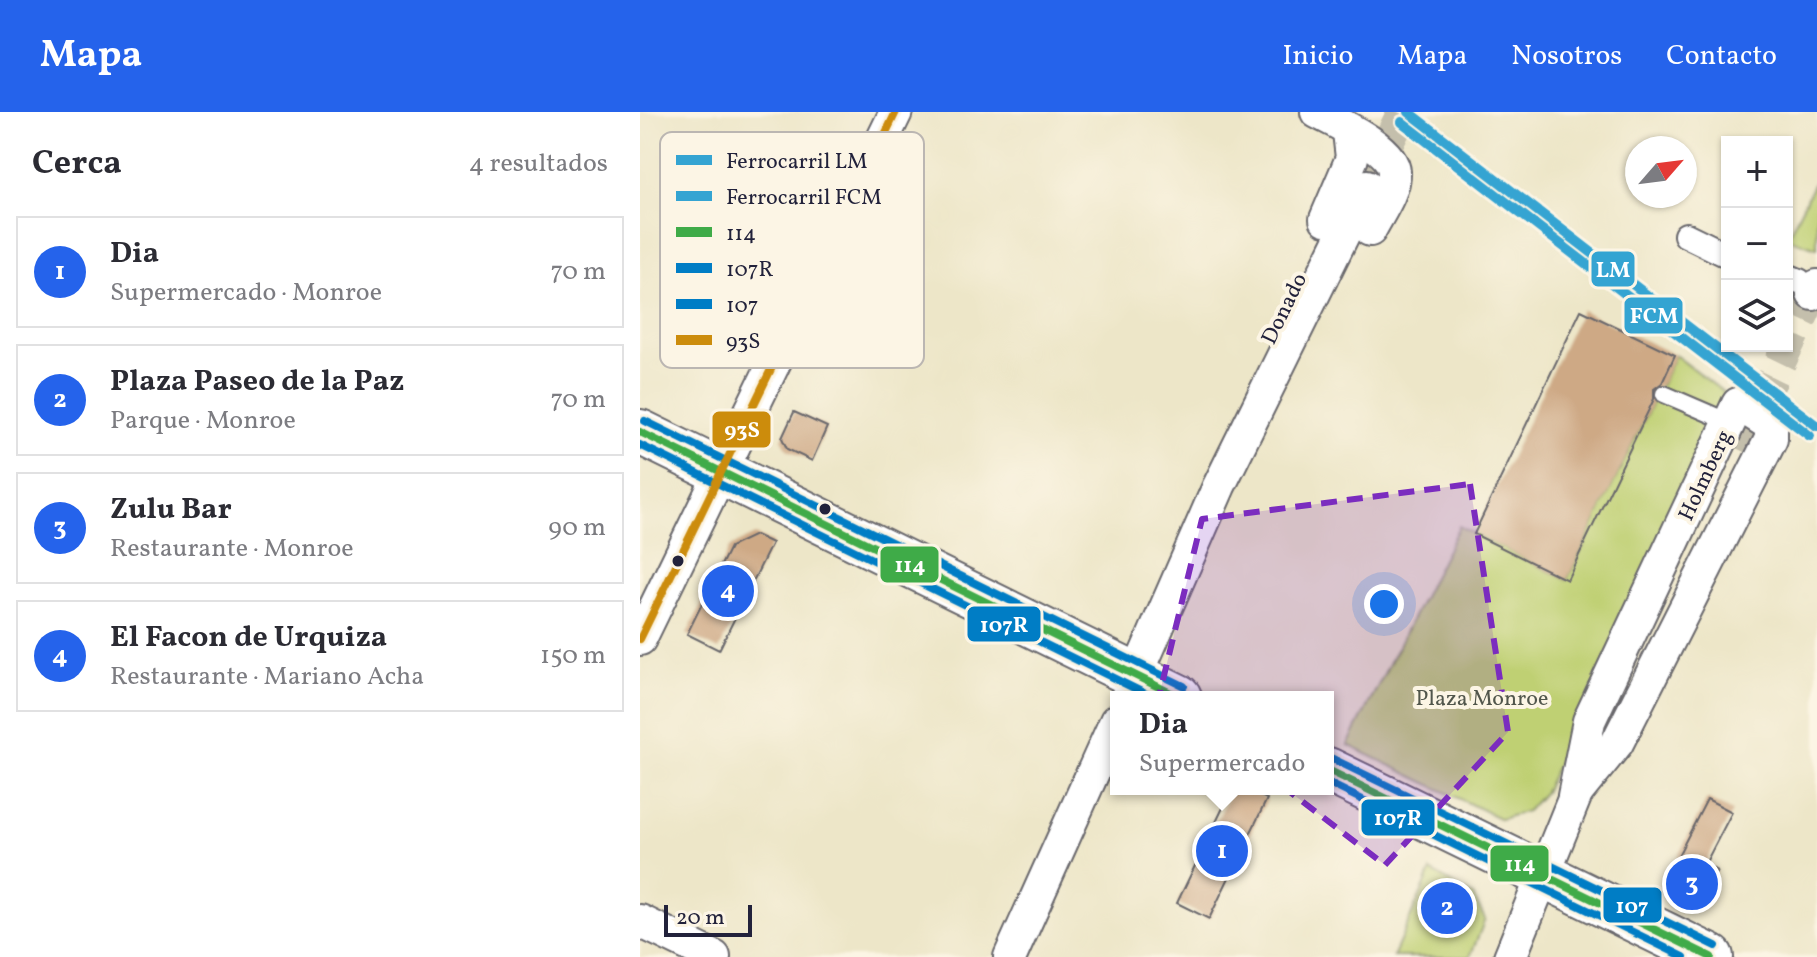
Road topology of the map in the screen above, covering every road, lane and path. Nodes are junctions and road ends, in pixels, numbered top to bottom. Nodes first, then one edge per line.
1 (896, 112) edge
2 (1317, 112) edge
3 (886, 132) edge
4 (1349, 132) junction
5 (1686, 235) dead end
6 (1721, 252) edge
7 (770, 368) edge
8 (1664, 394) dead end
9 (640, 432) edge
10 (1734, 436) junction
11 (720, 471) junction
12 (1219, 486) junction
13 (640, 639) edge
14 (1131, 686) edge
15 (1153, 691) edge
16 (1110, 734) edge
17 (1334, 773) edge
18 (1574, 796) junction
19 (1543, 875) junction
20 (640, 921) edge
21 (714, 957) edge
22 (1010, 957) edge
23 (1510, 957) edge
24 (1711, 957) edge

1 - 3 street
2 - 4 street
4 - 12 street, Donado
4 - 12 street, Donado
5 - 6 street
7 - 11 street
8 - 10 lane
9 - 11 main road
10 - 18 street, Holmberg
10 - 18 street, Holmberg
11 - 13 street
11 - 14 main road
12 - 14 street, Donado
14 - 15 main road
16 - 22 street
17 - 19 main road
18 - 19 street, Holmberg
19 - 23 street, Holmberg
19 - 24 main road
20 - 21 street

